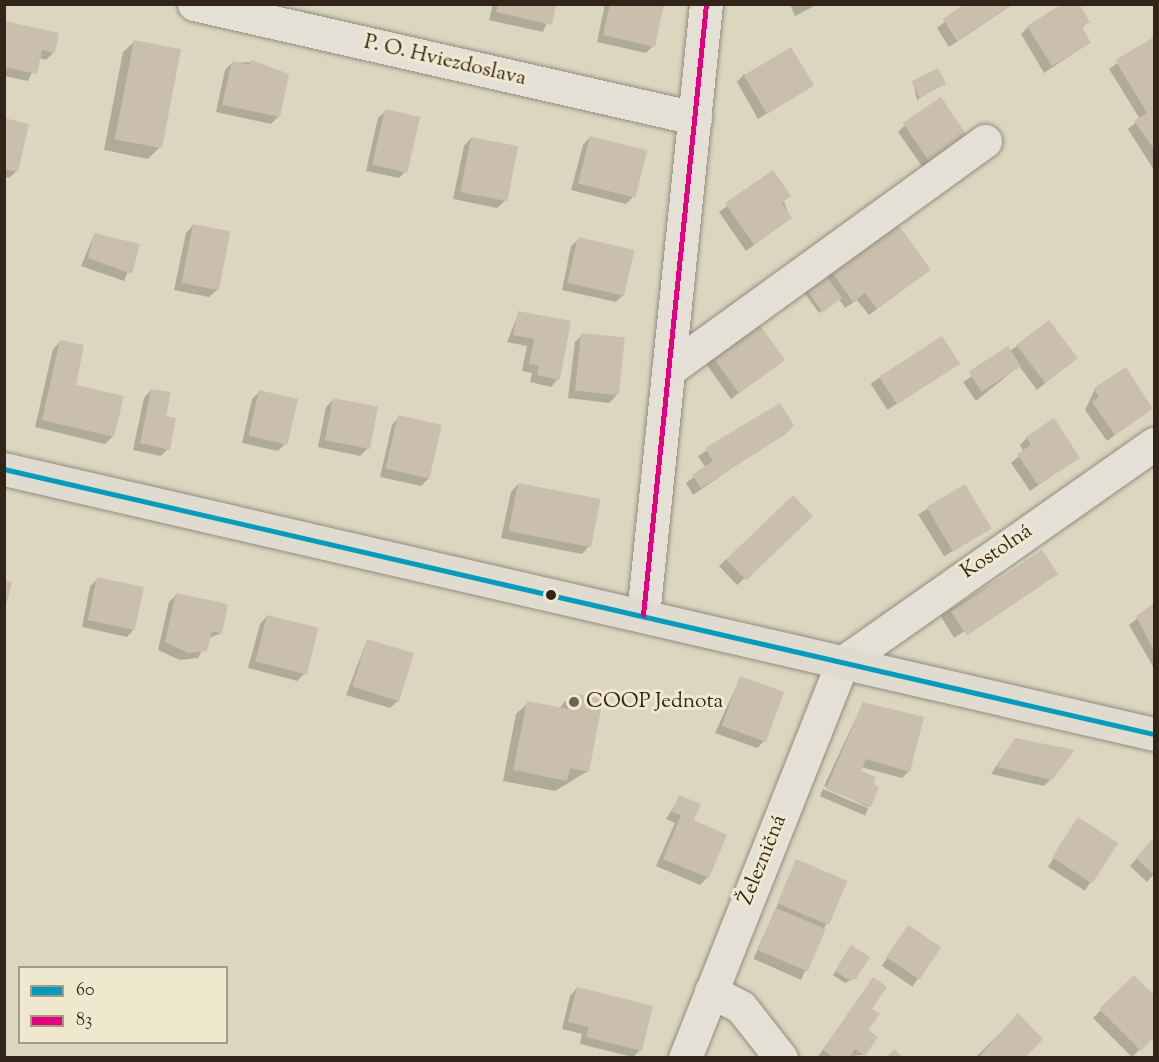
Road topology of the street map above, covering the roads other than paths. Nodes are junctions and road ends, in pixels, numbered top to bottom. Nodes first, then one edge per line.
1 (194, 4) edge
2 (706, 4) edge
3 (695, 118) junction
4 (985, 141) dead end
5 (670, 369) junction
6 (1155, 444) edge
7 (4, 469) edge
8 (643, 615) junction
9 (842, 663) junction
10 (1155, 735) edge
11 (711, 992) junction
12 (685, 1058) edge
13 (781, 1058) edge

1 - 3 street, P. O. Hviezdoslava
2 - 3 street
3 - 5 street
4 - 5 street
5 - 8 street
6 - 9 street, Kostolná
7 - 8 main road
8 - 9 main road
9 - 10 main road
9 - 11 street, Železničná
11 - 12 street, Železničná
11 - 13 street

